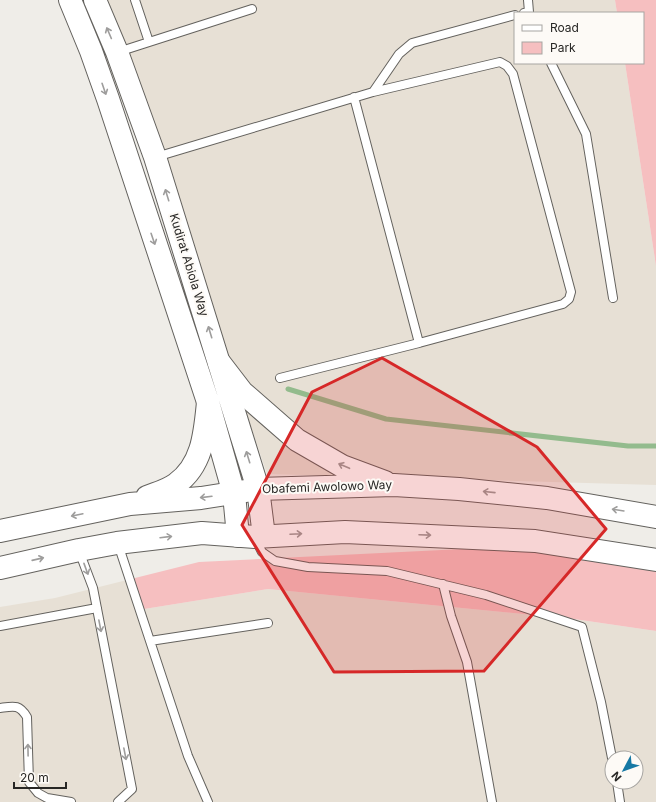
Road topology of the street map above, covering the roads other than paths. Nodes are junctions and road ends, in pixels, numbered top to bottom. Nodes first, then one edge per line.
1 (70, 0) edge
2 (95, 0) edge
3 (134, 0) edge
4 (528, 0) edge
5 (252, 9) dead end
6 (527, 12) edge
7 (514, 15) edge
8 (149, 42) junction
9 (117, 52) junction
10 (551, 64) edge
11 (373, 92) junction
12 (354, 97) junction
13 (155, 157) junction
14 (612, 298) dead end
15 (419, 344) junction
16 (219, 362) junction
17 (280, 378) dead end
18 (208, 402) junction
19 (394, 485) junction
20 (258, 489) junction
21 (234, 494) junction
22 (130, 504) junction
23 (656, 517) edge
24 (0, 531) edge
25 (252, 536) junction
26 (118, 543) junction
27 (79, 550) junction
28 (656, 560) edge
29 (0, 568) edge
30 (443, 584) junction
31 (96, 608) junction
32 (268, 623) dead end
33 (0, 626) edge
34 (150, 641) junction
35 (0, 708) edge
36 (610, 750) edge
37 (618, 790) edge
38 (71, 802) edge
39 (118, 802) edge
40 (208, 802) edge
41 (492, 802) edge
42 (620, 802) edge

1 -> 18 main road, Kudirat Abiola Way
9 -> 2 main road, Kudirat Abiola Way
3 - 8 lane
4 - 6 lane
5 - 8 lane
7 - 11 lane
8 - 9 lane
9 - 13 main road, Kudirat Abiola Way
10 - 14 lane
11 - 12 lane
11 - 15 lane
12 - 13 lane
12 - 15 lane
16 -> 13 main road, Kudirat Abiola Way
15 - 17 lane
19 -> 16 main road
20 -> 16 main road, Kudirat Abiola Way
18 - 21 main road, Kudirat Abiola Way
18 - 22 main road
19 - 20 main road, Obafemi Awolowo Way
23 -> 19 main road, Obafemi Awolowo Way
20 - 21 main road, Obafemi Awolowo Way
20 - 25 main road, Kudirat Abiola Way
21 -> 22 main road, Obafemi Awolowo Way
21 - 25 main road, Kudirat Abiola Way
22 -> 24 main road, Obafemi Awolowo Way
26 -> 25 main road
25 -> 28 main road
25 - 30 lane
26 - 27 main road
26 - 34 lane
29 -> 27 main road
27 -> 31 lane
30 - 36 lane
30 - 41 lane
31 - 33 lane
31 -> 39 lane
32 - 34 lane
34 - 40 lane
38 -> 35 lane
37 - 42 lane

